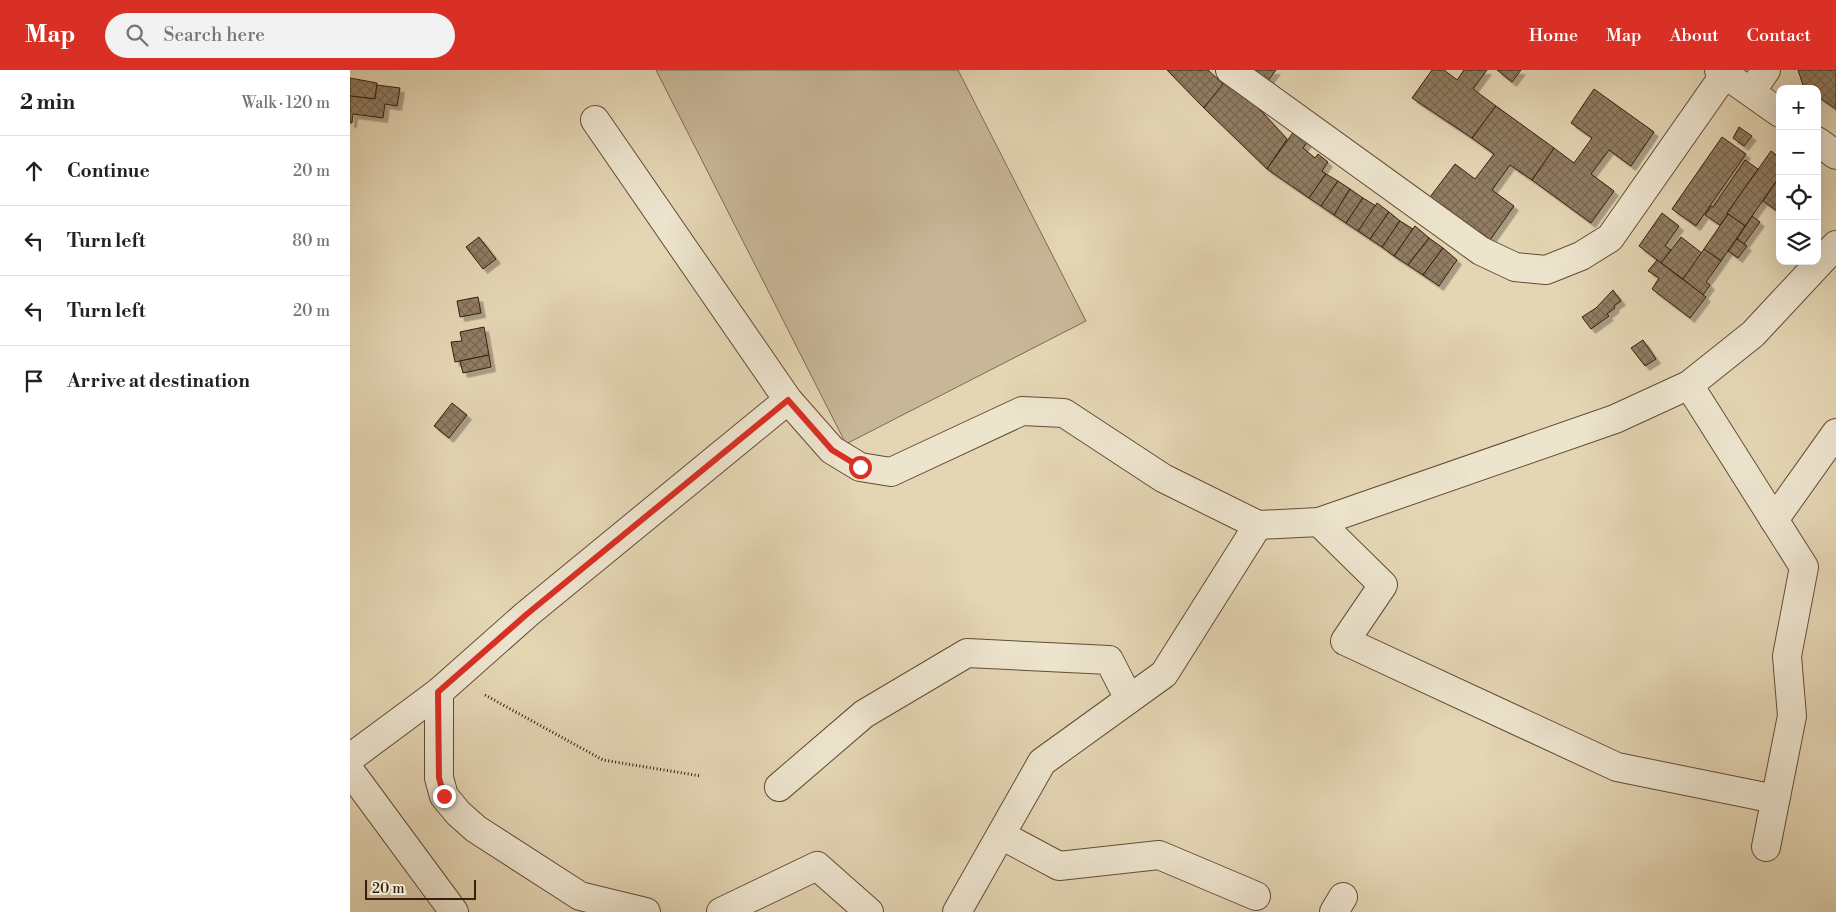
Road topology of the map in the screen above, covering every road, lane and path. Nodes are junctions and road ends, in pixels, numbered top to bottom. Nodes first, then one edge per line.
1 (1230, 70) edge
2 (1722, 72) edge
3 (1758, 81) edge
4 (1776, 107) edge
5 (595, 120) dead end
6 (1821, 144) edge
7 (1836, 155) edge
8 (1836, 245) edge
9 (1689, 385) junction
10 (788, 400) junction
11 (1836, 433) edge
12 (1774, 520) junction
13 (1319, 522) junction
14 (1258, 525) junction
15 (446, 685) junction
16 (1129, 699) junction
17 (350, 758) edge
18 (350, 771) edge
19 (701, 776) dead end
20 (779, 787) dead end
21 (1775, 799) junction
22 (1001, 835) junction
23 (1766, 847) dead end
24 (1256, 896) dead end
25 (584, 904) edge
26 (454, 912) edge
27 (646, 912) edge
28 (721, 912) edge
29 (869, 912) edge
30 (957, 912) edge

1 - 2 street
2 - 3 street
3 - 4 street
5 - 10 street
6 - 7 street
8 - 9 street
9 - 12 street
9 - 13 street
10 - 14 street
10 - 15 street
11 - 12 street
12 - 21 street
13 - 14 street
13 - 21 street
14 - 16 street
15 - 17 street
15 - 19 path
15 - 25 street
16 - 20 street
16 - 22 street
18 - 26 street
21 - 23 street
22 - 24 street
22 - 30 street
25 - 27 street
28 - 29 street

